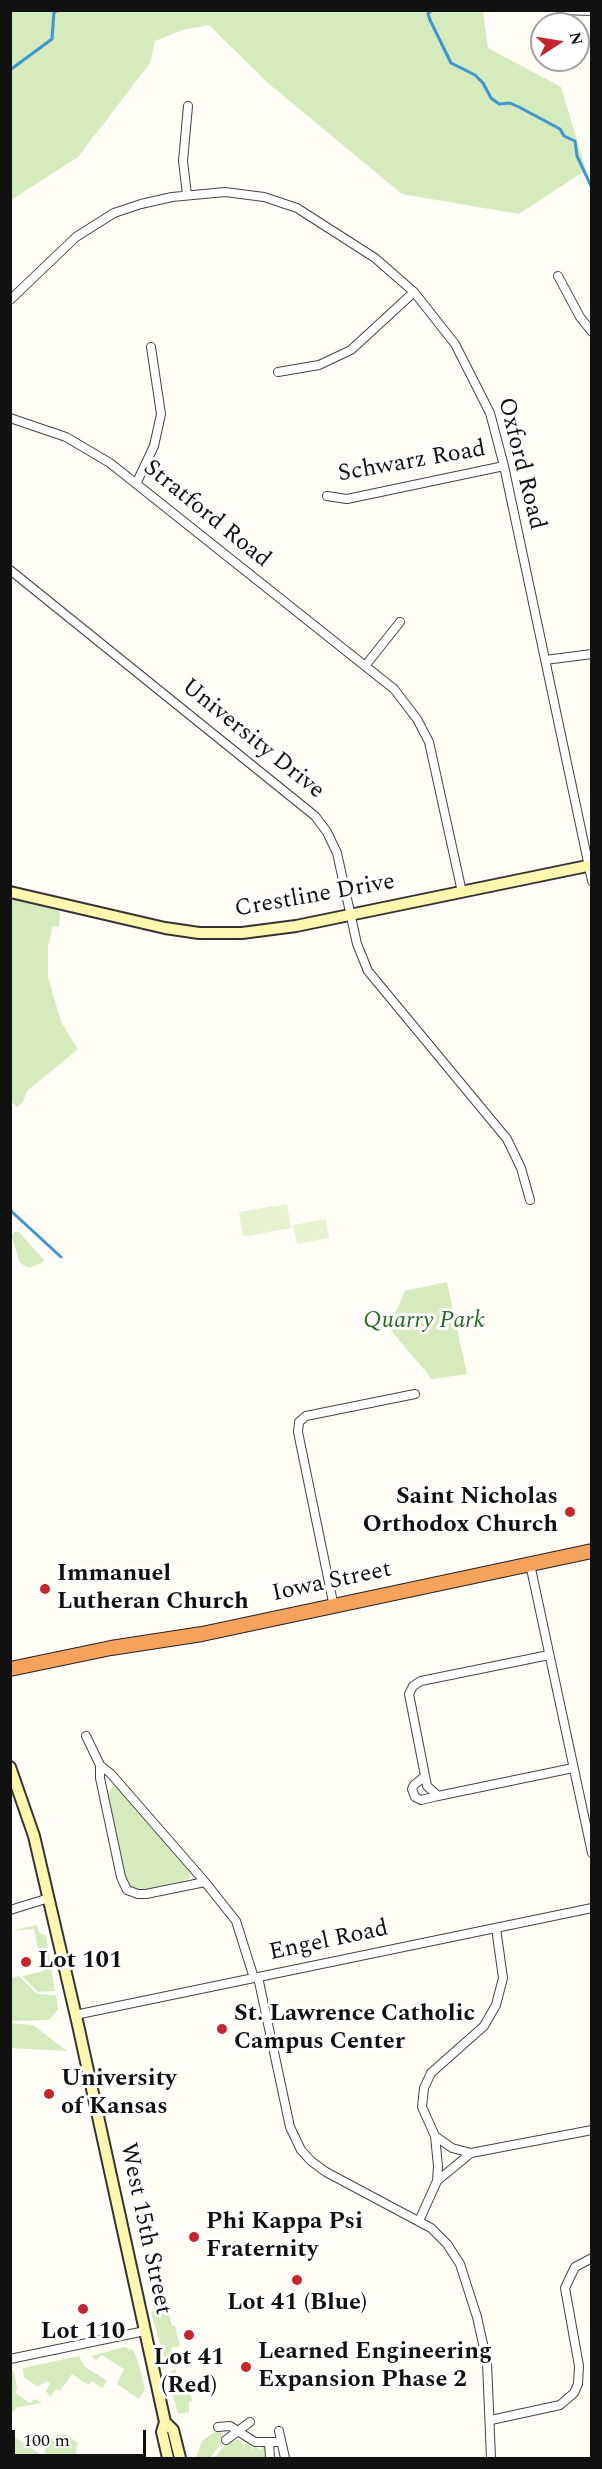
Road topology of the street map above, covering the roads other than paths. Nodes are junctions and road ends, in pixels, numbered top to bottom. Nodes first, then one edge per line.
1 (561, 10) edge
2 (591, 11) edge
3 (188, 106) dead end
4 (187, 195) junction
5 (558, 276) dead end
6 (414, 292) junction
7 (10, 300) edge
8 (591, 332) edge
9 (151, 347) dead end
10 (279, 372) dead end
11 (10, 417) edge
12 (504, 466) junction
13 (136, 484) junction
14 (327, 496) dead end
15 (10, 570) edge
16 (400, 622) dead end
17 (591, 654) edge
18 (545, 660) junction
19 (365, 666) junction
20 (590, 865) edge
21 (591, 881) edge
22 (10, 892) edge
23 (462, 892) junction
24 (351, 915) junction
25 (530, 1200) dead end
26 (415, 1394) dead end
27 (591, 1551) edge
28 (530, 1564) junction
29 (334, 1606) junction
30 (549, 1655) junction
31 (10, 1669) edge
32 (86, 1737) dead end
33 (100, 1765) junction
34 (10, 1767) edge
35 (573, 1768) junction
36 (425, 1776) junction
37 (117, 1781) junction
38 (104, 1793) junction
39 (438, 1796) junction
40 (591, 1853) edge
41 (205, 1882) junction
42 (49, 1898) junction
43 (591, 1908) edge
44 (10, 1910) edge
45 (496, 1928) junction
46 (256, 1977) junction
47 (75, 2015) junction
48 (591, 2130) edge
49 (435, 2136) junction
50 (471, 2153) junction
51 (437, 2181) junction
52 (419, 2221) junction
53 (591, 2258) edge
54 (145, 2331) junction
55 (10, 2359) edge
56 (249, 2420) dead end
57 (491, 2421) junction
58 (165, 2422) junction
59 (218, 2427) dead end
60 (236, 2429) junction
61 (279, 2432) dead end
62 (226, 2440) dead end
63 (281, 2442) junction
64 (269, 2443) junction
65 (168, 2458) edge
66 (180, 2458) edge
67 (270, 2458) edge
68 (285, 2458) edge
69 (490, 2458) edge

1 - 2 street
3 - 4 street
4 - 6 street, Oxford Road
4 - 7 street
5 - 8 street
6 - 10 street
6 - 12 street, Oxford Road
9 - 13 street
11 - 13 street, Stratford Road
12 - 14 street, Schwarz Road
12 - 18 street, Oxford Road
13 - 19 street, Stratford Road
15 - 24 street, University Drive
16 - 19 street
17 - 18 street
18 - 20 street, Oxford Road
19 - 23 street, Stratford Road
20 - 21 street, Oxford Road
20 - 23 street, Crestline Drive
22 - 24 street, Crestline Drive
23 - 24 street, Crestline Drive
24 - 25 street, University Drive
26 - 29 street
27 - 28 highway, Iowa Street
28 - 29 highway, Iowa Street
28 - 30 street
29 - 31 highway, Iowa Street
30 - 35 street
30 - 36 street
32 - 33 street
33 - 37 street
33 - 38 street
34 - 42 street, West 15th Street
35 - 39 street
35 - 40 street
36 - 39 street
36 - 39 street
37 - 38 street
37 - 41 street
38 - 41 street
41 - 46 street
42 - 44 street
42 - 47 street, West 15th Street
43 - 45 street, Engel Road
45 - 46 street, Engel Road
45 - 49 street
46 - 47 street, Engel Road
46 - 52 street
47 - 54 street, West 15th Street
48 - 50 street
49 - 50 street
49 - 51 street
50 - 51 street
51 - 52 street
52 - 57 street
53 - 57 street
54 - 55 street
54 - 58 street, West 15th Street
56 - 60 street
57 - 69 street
58 - 65 street, West 15th Street
58 - 66 street, West 15th Street
59 - 60 street
60 - 62 street
60 - 64 street
61 - 63 street
63 - 64 street
63 - 68 street
64 - 67 street

